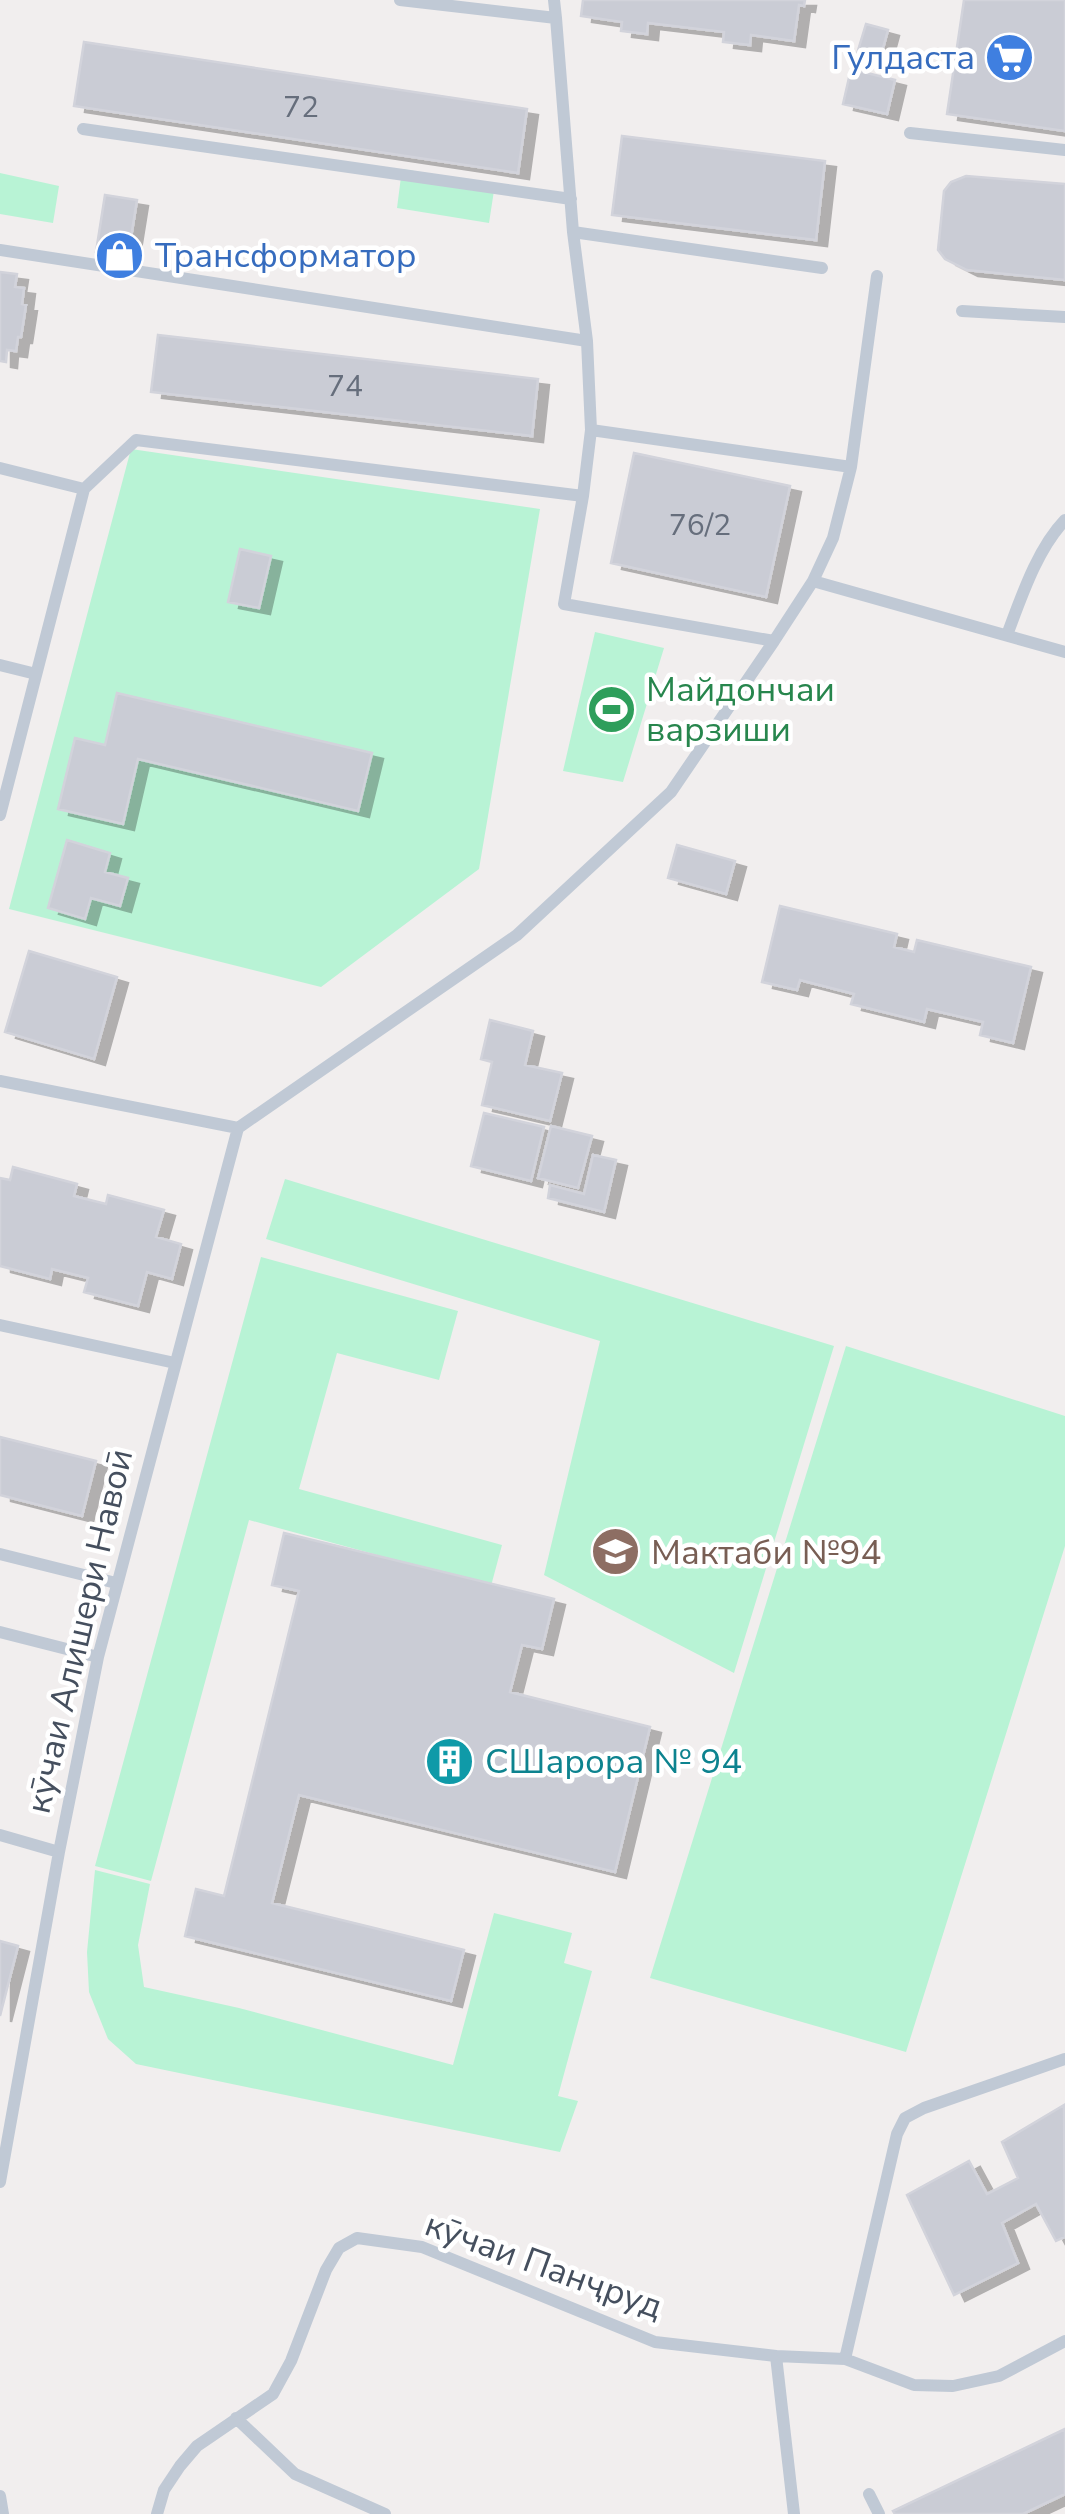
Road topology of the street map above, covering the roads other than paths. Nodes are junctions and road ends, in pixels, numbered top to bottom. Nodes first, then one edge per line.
1 (400, 0) edge
2 (554, 0) edge
3 (556, 18) junction
4 (83, 129) dead end
5 (910, 133) dead end
6 (1065, 150) edge
7 (571, 198) junction
8 (573, 232) junction
9 (0, 250) edge
10 (822, 268) dead end
11 (877, 276) dead end
12 (962, 312) dead end
13 (1065, 316) edge
14 (586, 342) junction
15 (592, 430) junction
16 (850, 467) junction
17 (0, 468) edge
18 (84, 488) junction
19 (584, 496) junction
20 (1065, 520) edge
21 (812, 581) junction
22 (1006, 635) junction
23 (774, 642) junction
24 (1065, 652) edge
25 (0, 665) edge
26 (36, 674) junction
27 (0, 814) edge
28 (0, 1081) edge
29 (238, 1128) junction
30 (0, 1325) edge
31 (175, 1363) junction
32 (0, 1554) edge
33 (116, 1583) junction
34 (0, 1632) edge
35 (98, 1658) junction
36 (0, 1835) edge
37 (59, 1852) junction
38 (1065, 2059) edge
39 (2, 2153) edge
40 (0, 2182) edge
41 (1065, 2342) edge
42 (776, 2356) junction
43 (845, 2360) junction
44 (236, 2418) junction
45 (869, 2494) dead end
46 (0, 2496) edge
47 (3, 2514) edge
48 (157, 2514) edge
49 (384, 2514) edge
50 (794, 2514) edge
51 (879, 2514) edge

1 - 3 lane
2 - 3 lane
3 - 7 lane
4 - 7 lane
5 - 6 lane
7 - 8 lane
8 - 10 lane
8 - 14 lane
9 - 14 lane
11 - 16 lane
12 - 13 lane
14 - 15 lane
15 - 16 lane
15 - 19 lane
16 - 21 lane
17 - 18 lane
18 - 19 lane
18 - 26 lane
19 - 23 lane
20 - 22 lane
21 - 22 lane
21 - 23 lane
22 - 24 lane
23 - 29 lane
25 - 26 lane
26 - 27 lane
28 - 29 lane
29 - 31 lane, кӯчаи Алишери Навоӣ
30 - 31 lane
31 - 33 lane, кӯчаи Алишери Навоӣ
32 - 33 lane
33 - 35 lane, кӯчаи Алишери Навоӣ
34 - 35 lane
35 - 37 lane, кӯчаи Алишери Навоӣ
36 - 37 lane
37 - 39 lane, кӯчаи Алишери Навоӣ
38 - 43 lane
39 - 40 lane, кӯчаи Алишери Навоӣ
41 - 43 lane
42 - 43 lane
42 - 44 lane, кӯчаи Панҷруд
42 - 50 lane
44 - 48 lane, кӯчаи Панҷруд
44 - 49 lane
45 - 51 lane
46 - 47 lane

